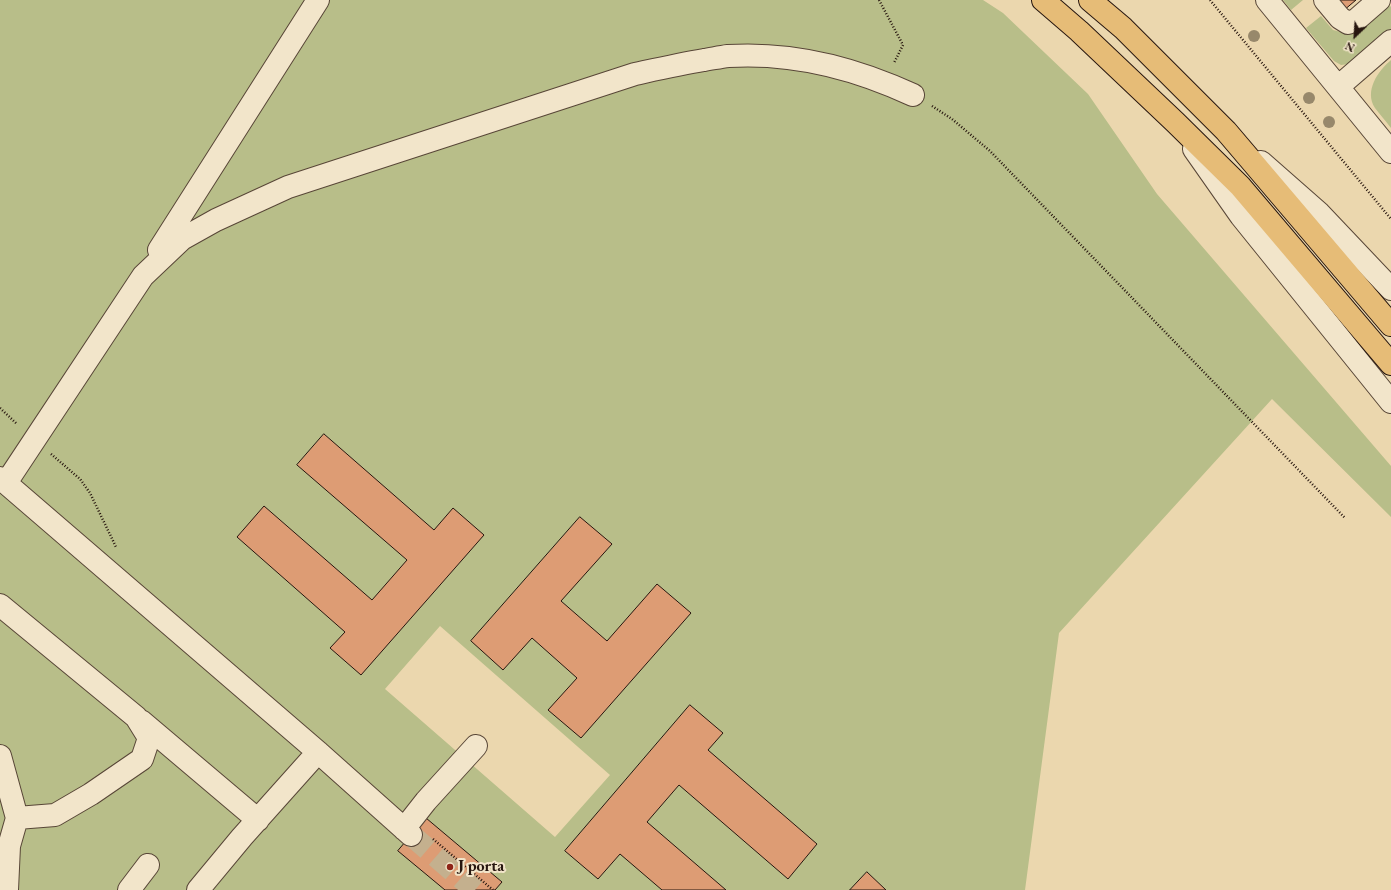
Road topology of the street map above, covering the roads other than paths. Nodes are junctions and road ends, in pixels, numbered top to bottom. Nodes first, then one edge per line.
1 (318, 0) edge
2 (1042, 0) edge
3 (1090, 0) edge
4 (1267, 0) edge
5 (1325, 0) edge
6 (1379, 0) edge
7 (1391, 41) edge
8 (1338, 87) junction
9 (913, 94) road end
10 (1175, 122) junction
11 (1226, 131) junction
12 (1391, 152) edge
13 (143, 276) junction
14 (1391, 290) edge
15 (1391, 325) edge
16 (1391, 364) edge
17 (1391, 402) edge
18 (3, 480) edge
19 (0, 605) edge
20 (136, 716) junction
21 (476, 746) dead end
22 (318, 752) junction
23 (0, 756) edge
24 (18, 818) junction
25 (258, 820) junction
26 (148, 865) dead end
27 (7, 890) edge
28 (129, 890) edge
29 (198, 890) edge

1 - 13 street
2 - 10 main road
3 - 11 main road
4 - 8 street
5 - 6 street
7 - 8 street
8 - 12 street
9 - 13 street
10 - 16 main road
10 - 17 street
11 - 14 street
11 - 15 main road
13 - 18 street
18 - 22 street
19 - 20 street
20 - 24 street
20 - 25 street
21 - 22 street
22 - 25 street
23 - 24 street
24 - 27 street
25 - 29 street
26 - 28 street

